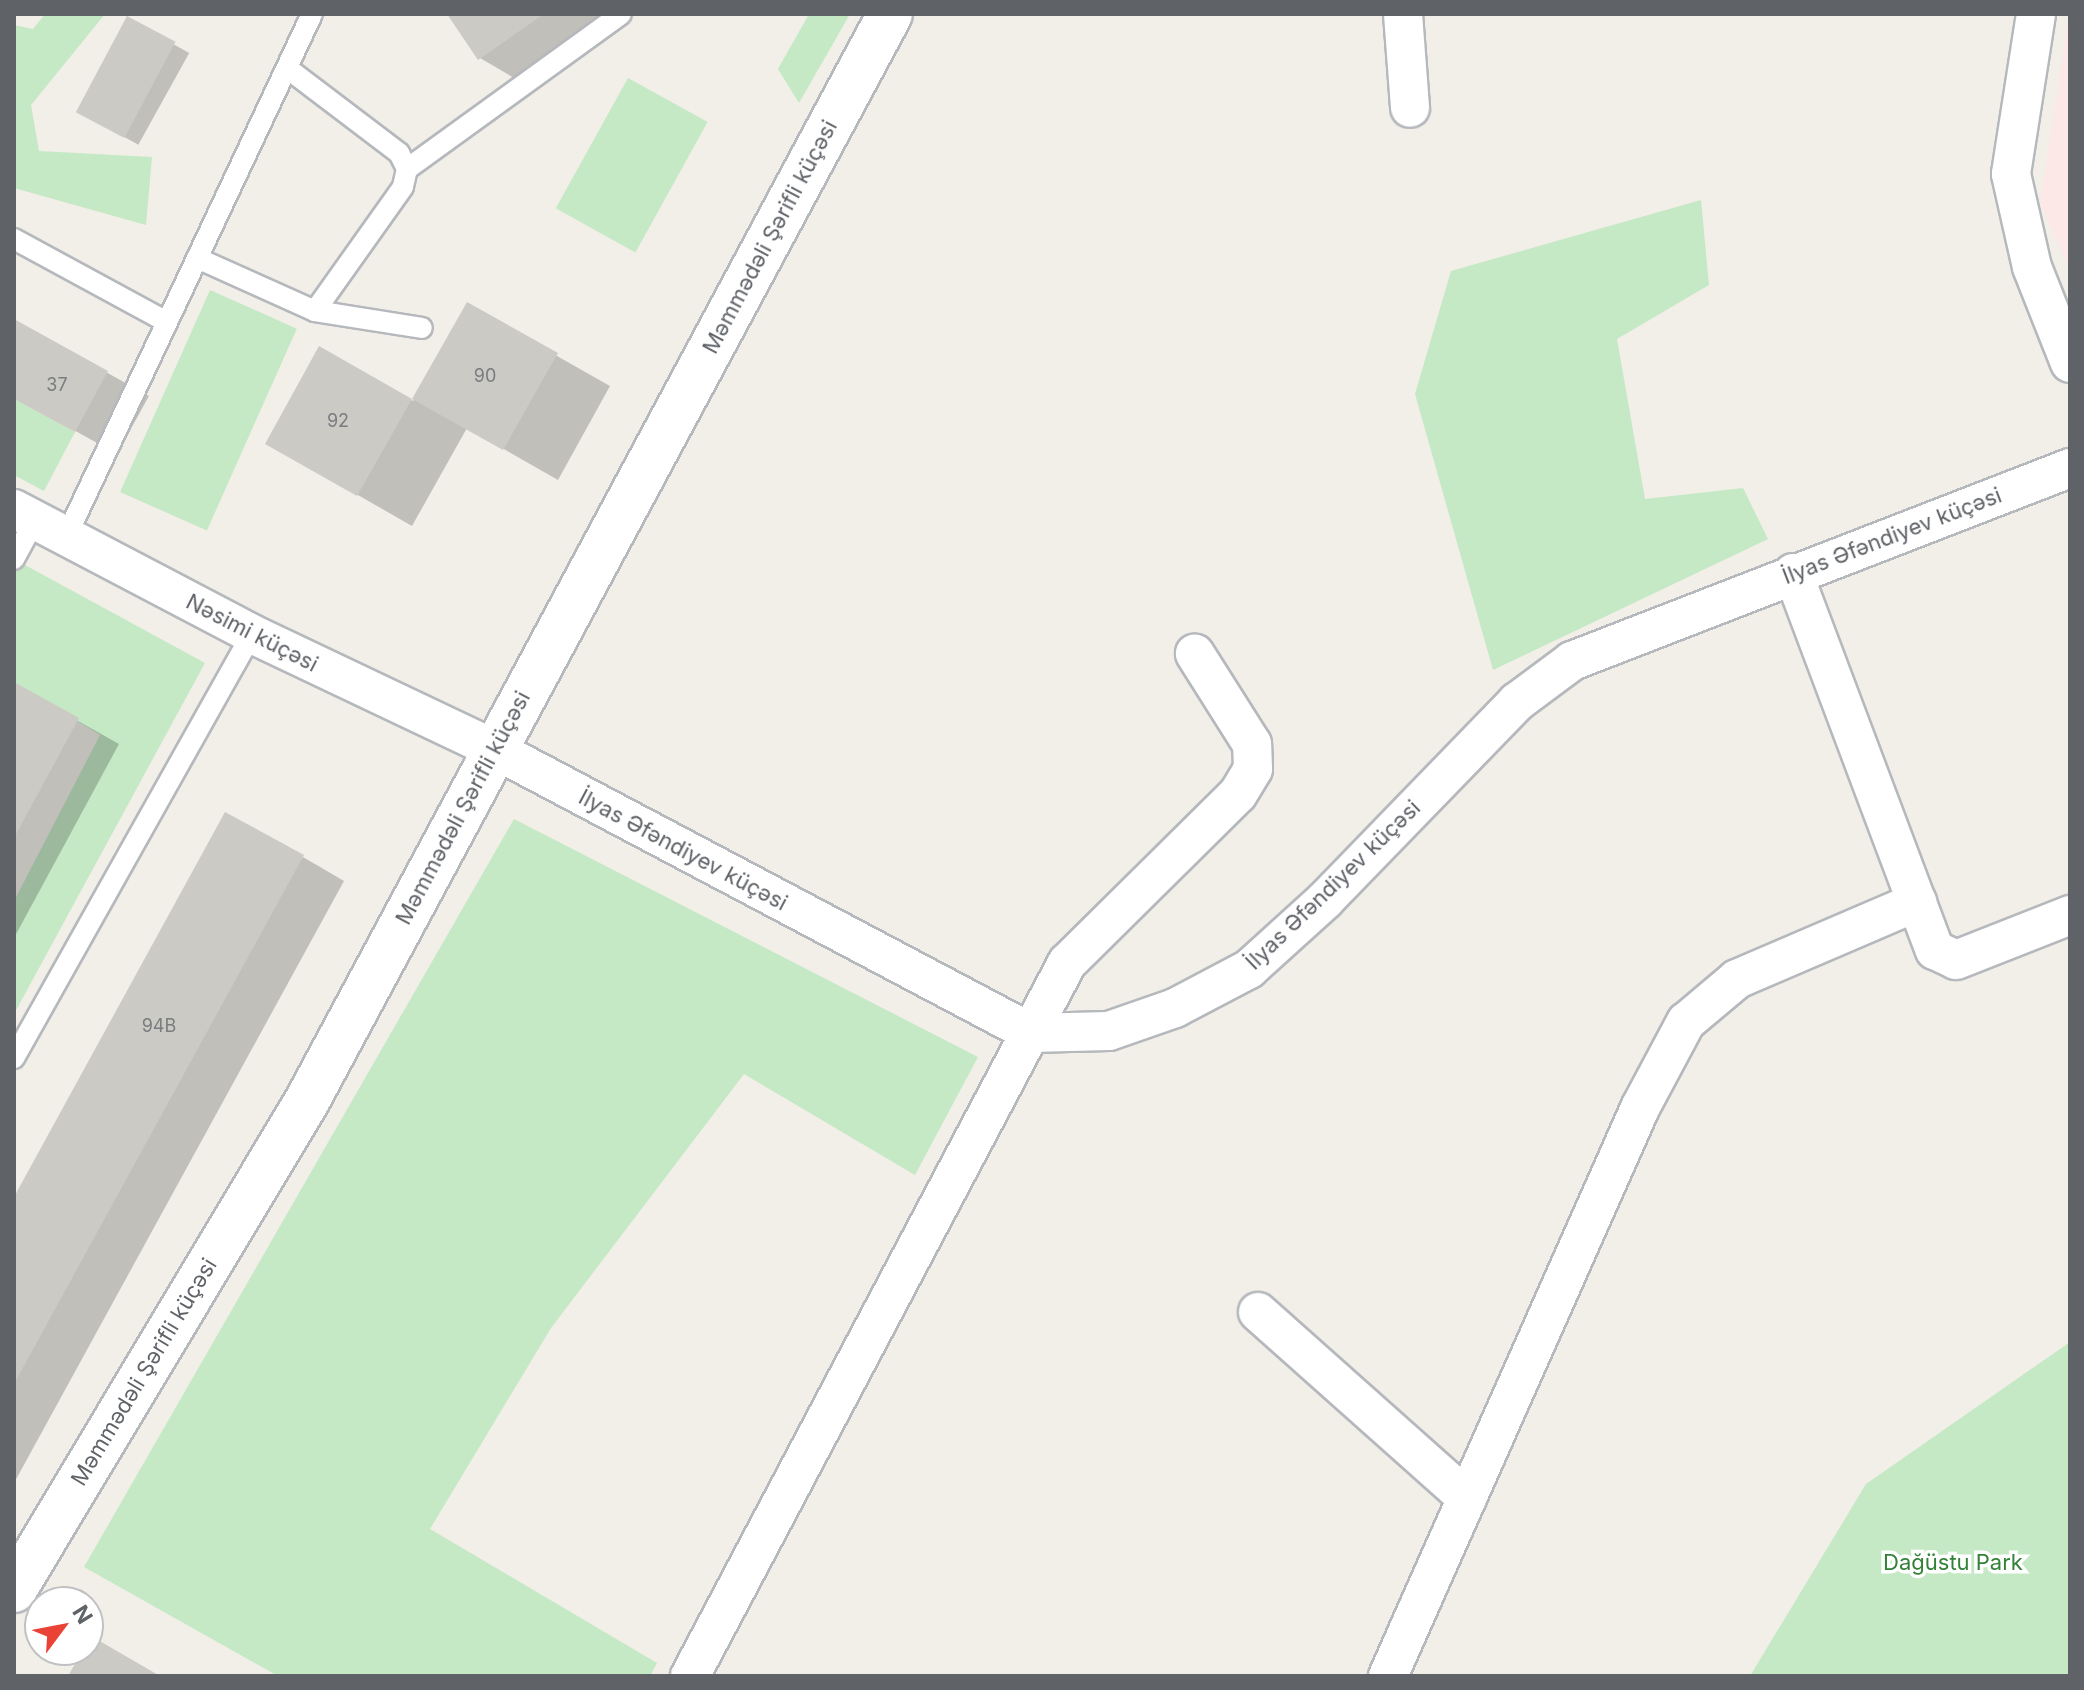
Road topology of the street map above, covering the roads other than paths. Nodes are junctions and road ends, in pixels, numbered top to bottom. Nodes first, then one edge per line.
1 (312, 14) edge
2 (621, 14) edge
3 (890, 14) edge
4 (1403, 14) edge
5 (2036, 14) edge
6 (287, 68) junction
7 (1410, 108) dead end
8 (407, 169) junction
9 (14, 239) edge
10 (197, 258) junction
11 (315, 311) junction
12 (167, 322) junction
13 (422, 328) dead end
14 (2070, 363) edge
15 (2070, 468) edge
16 (38, 522) edge
17 (14, 559) edge
18 (1793, 573) junction
19 (252, 634) junction
20 (1195, 654) dead end
21 (494, 749) junction
22 (1917, 902) junction
23 (2070, 915) edge
24 (1031, 1033) junction
25 (14, 1058) edge
26 (1258, 1312) dead end
27 (1467, 1498) junction
28 (14, 1590) edge
29 (690, 1676) edge
30 (1388, 1676) edge

1 - 6 lane
2 - 8 lane
3 - 21 street, Məmmədəli Şərifli küçəsi
4 - 7 street
5 - 14 street
6 - 8 lane
6 - 10 lane
8 - 11 lane
9 - 12 lane
10 - 11 lane
10 - 12 lane
11 - 13 lane
12 - 16 lane
15 - 18 street, İlyas Əfəndiyev küçəsi
16 - 17 lane
16 - 19 street, Nəsimi küçəsi
18 - 22 street
18 - 24 street, İlyas Əfəndiyev küçəsi
19 - 21 street, Nəsimi küçəsi
19 - 25 lane
20 - 24 street
21 - 24 street, İlyas Əfəndiyev küçəsi
21 - 28 street, Məmmədəli Şərifli küçəsi
22 - 23 street
22 - 27 street
24 - 29 street
26 - 27 street
27 - 30 street

